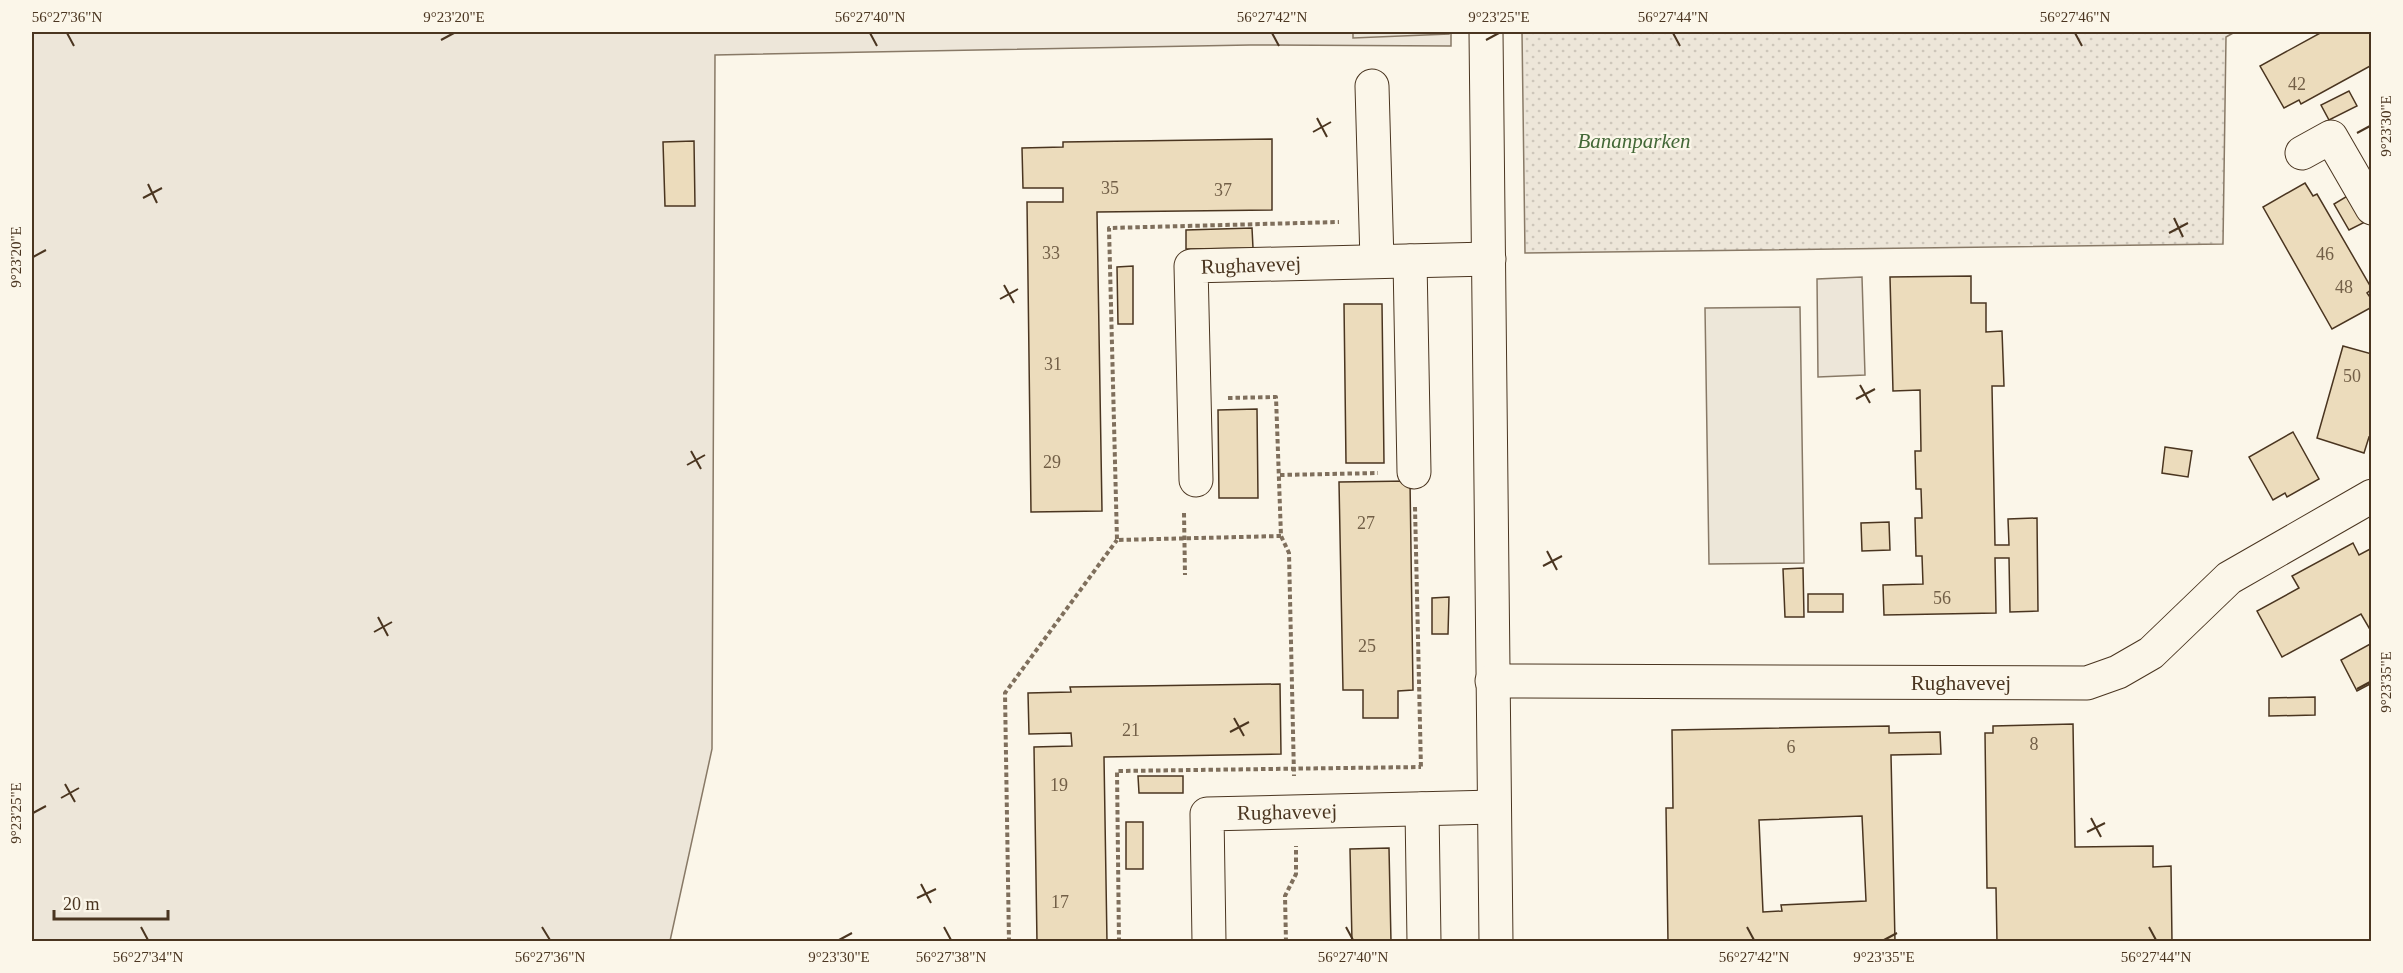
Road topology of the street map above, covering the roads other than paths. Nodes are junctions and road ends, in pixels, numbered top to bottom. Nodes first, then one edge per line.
1 (1486, 32) edge
2 (1372, 86) dead end
3 (2302, 153) dead end
4 (2372, 208) edge
5 (1489, 259) junction
6 (1377, 261) junction
7 (1410, 261) junction
8 (1414, 472) road end
9 (1196, 480) road end
10 (2372, 496) edge
11 (1492, 681) junction
12 (1494, 807) junction
13 (1422, 809) junction
14 (1209, 942) edge
15 (1424, 942) edge
16 (1496, 942) edge

1 - 5 street
2 - 6 street
3 - 4 street
5 - 7 street, Rughavevej
5 - 11 street
6 - 7 street, Rughavevej
6 - 9 street, Rughavevej
7 - 8 street
10 - 11 street, Rughavevej
11 - 12 street
12 - 13 street, Rughavevej
12 - 16 street
13 - 14 street, Rughavevej
13 - 15 street

